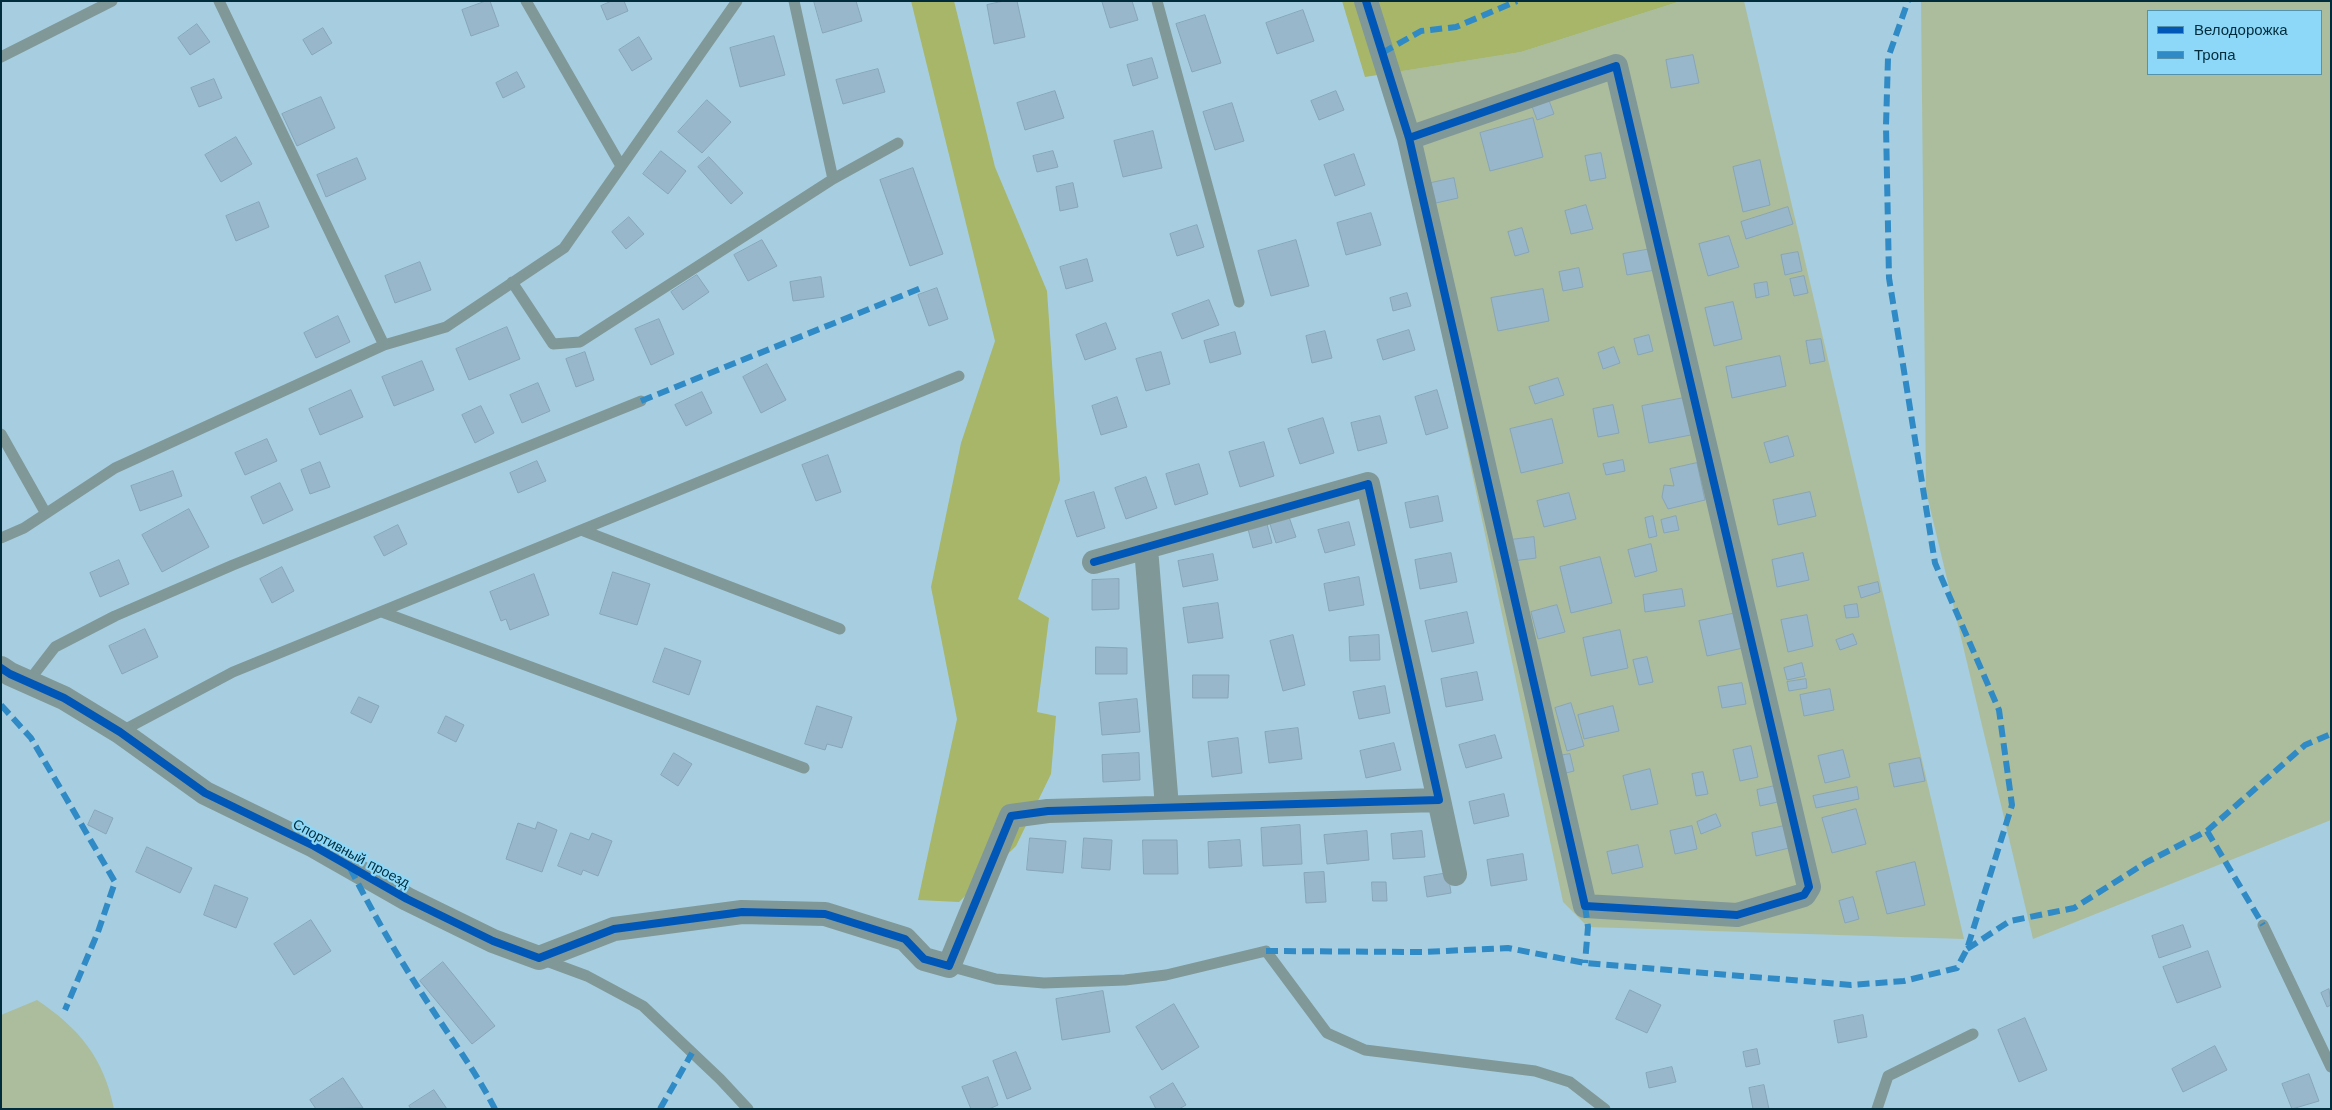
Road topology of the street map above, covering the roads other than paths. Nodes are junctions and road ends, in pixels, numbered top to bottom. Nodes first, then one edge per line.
1 (112, 1) edge
2 (219, 1) edge
3 (526, 1) edge
4 (737, 1) edge
5 (794, 1) edge
6 (1157, 1) edge
7 (1366, 1) edge
8 (1, 57) edge
9 (1409, 138) junction
10 (898, 143) dead end
11 (622, 166) junction
12 (833, 179) junction
13 (512, 282) junction
14 (1240, 302) dead end
15 (384, 344) junction
16 (959, 376) dead end
17 (641, 401) dead end
18 (1, 434) edge
19 (45, 512) junction
20 (584, 530) junction
21 (1, 538) edge
22 (1146, 548) junction
23 (1094, 562) dead end
24 (382, 612) junction
25 (840, 629) dead end
26 (1, 668) edge
27 (28, 682) junction
28 (120, 732) junction
29 (804, 768) dead end
30 (1439, 800) junction
31 (1167, 808) junction
32 (1455, 874) dead end
33 (2263, 925) dead end
34 (539, 958) junction
35 (949, 966) junction
36 (1973, 1034) dead end
37 (2331, 1067) edge
38 (748, 1109) edge
39 (1605, 1109) edge
40 (1877, 1109) edge

1 - 8 lane
2 - 15 lane
3 - 11 lane
4 - 11 lane
5 - 12 lane
6 - 14 lane
7 - 9 street
9 - 9 street
10 - 12 lane
11 - 13 lane
12 - 13 lane
13 - 15 lane
15 - 19 lane
16 - 20 lane
17 - 27 lane
18 - 19 lane
19 - 21 lane
20 - 24 lane
20 - 25 lane
22 - 23 street
22 - 30 street
22 - 31 street
24 - 28 lane
24 - 29 lane
26 - 27 street, Спортивный проезд
27 - 28 street, Спортивный проезд
28 - 34 street, Спортивный проезд
30 - 31 street
30 - 32 street
31 - 35 street
33 - 37 lane
34 - 35 street
34 - 38 lane, Спортивный проезд
35 - 39 lane
36 - 40 lane

